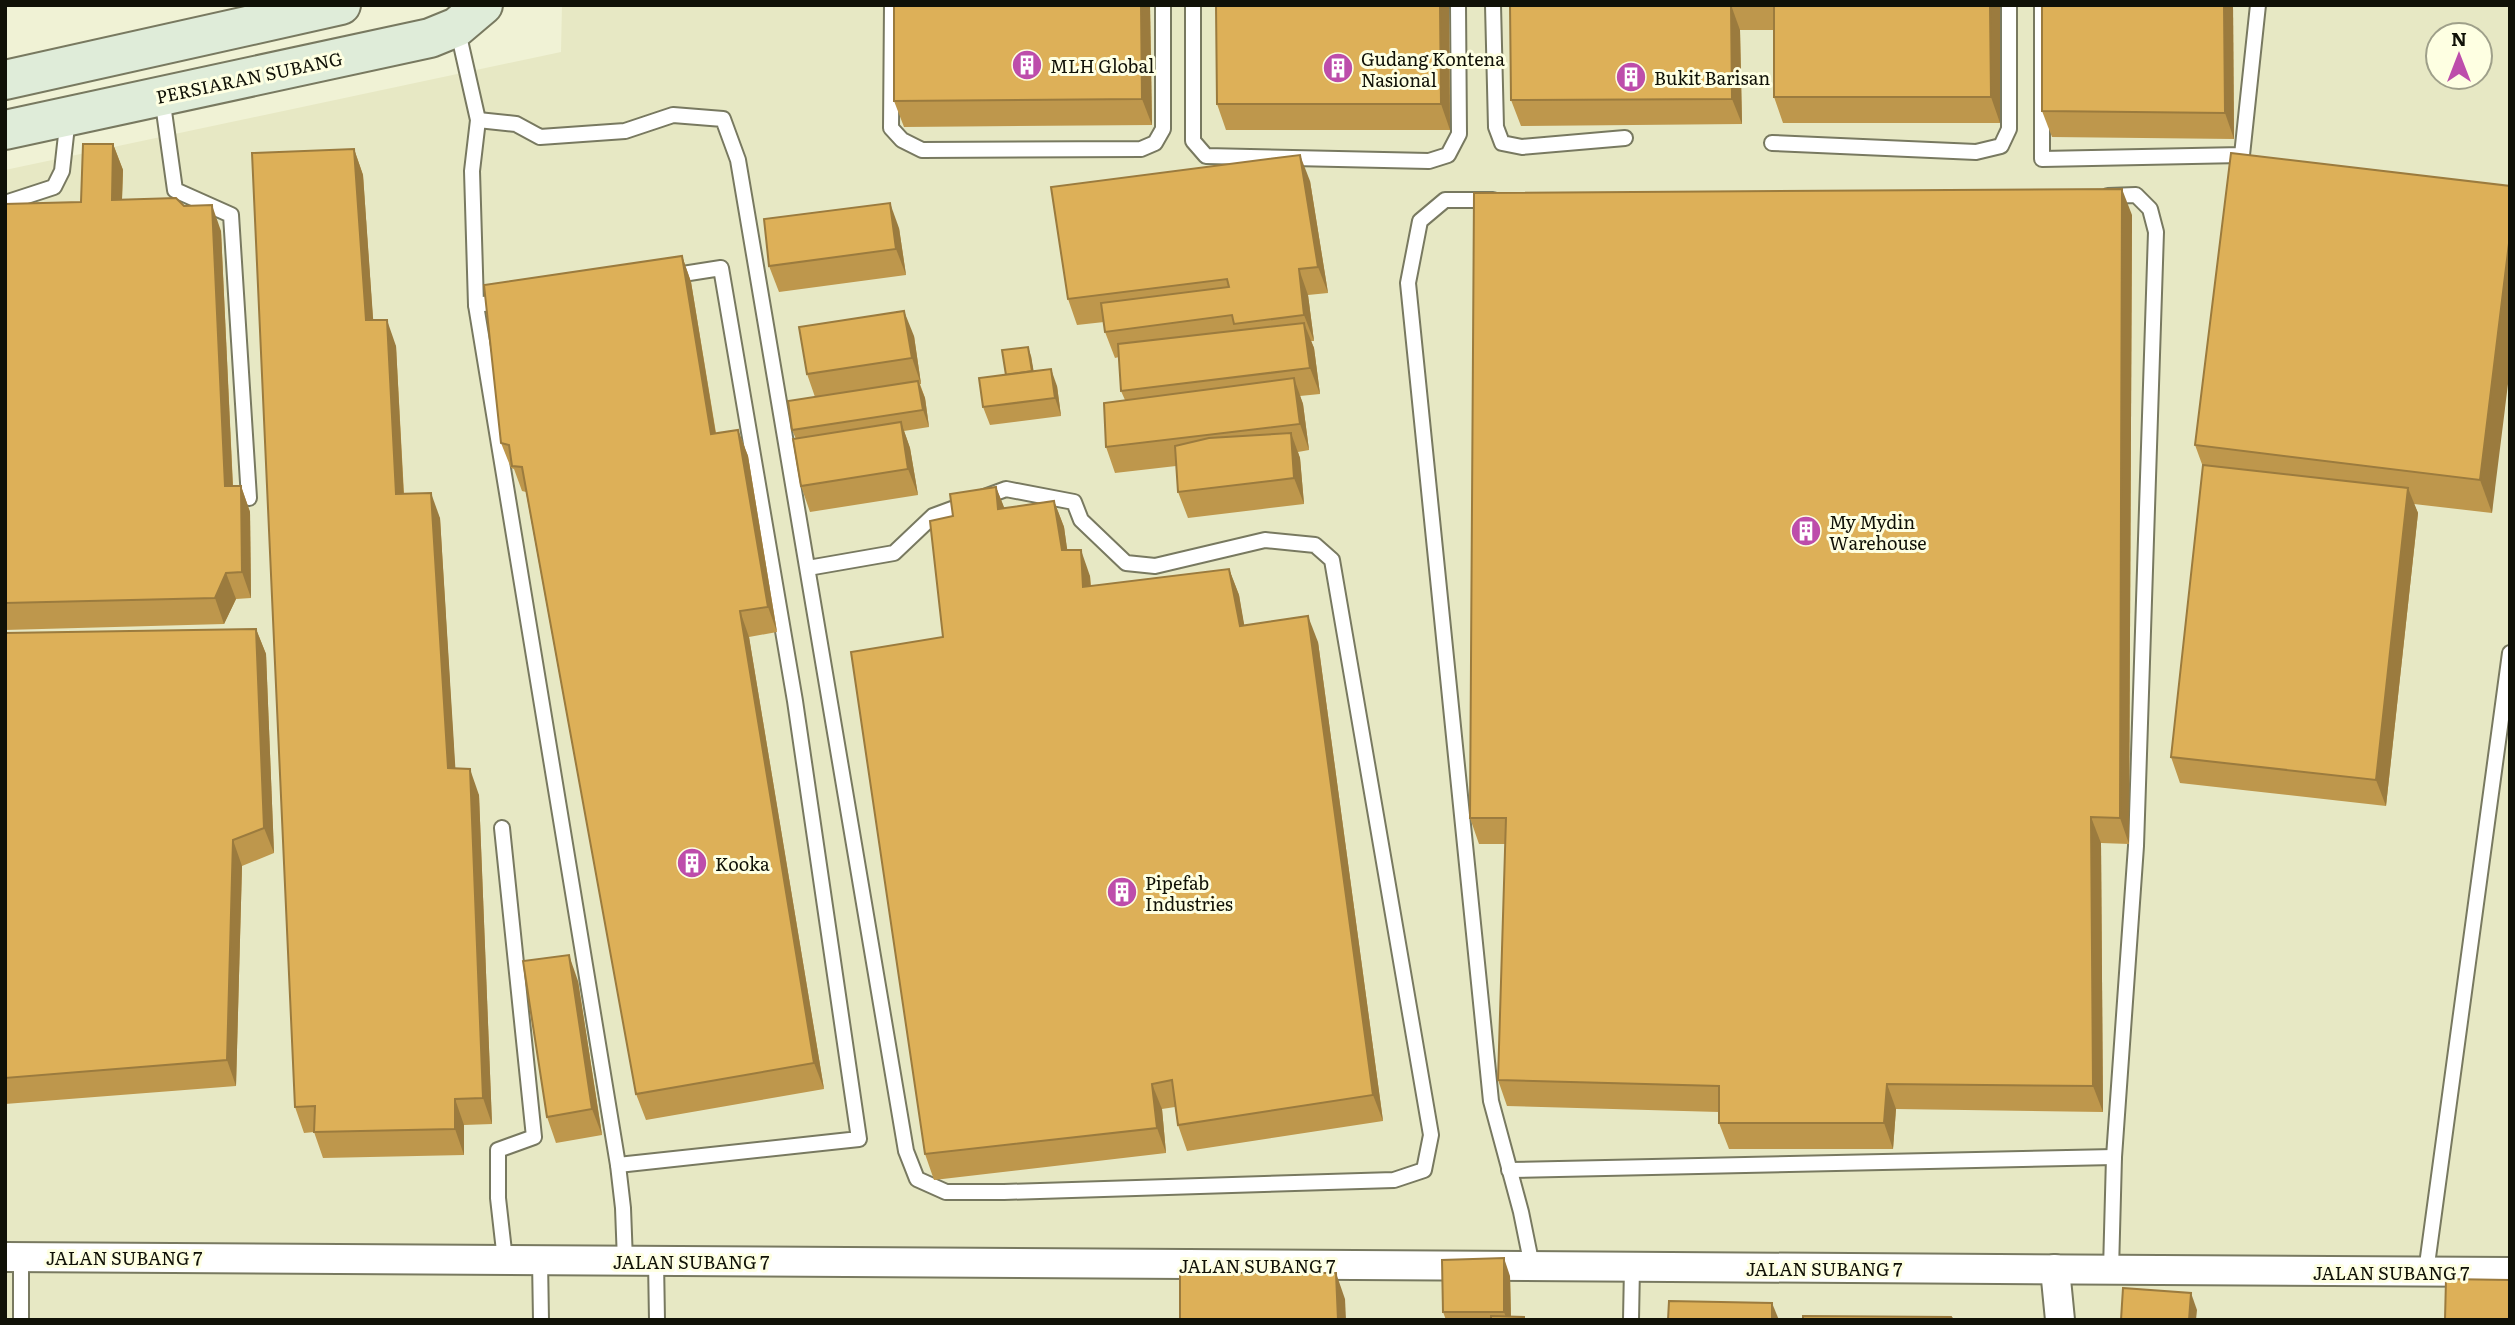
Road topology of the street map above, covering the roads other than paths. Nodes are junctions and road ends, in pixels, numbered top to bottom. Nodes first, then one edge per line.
1 (341, 5) edge
2 (892, 5) edge
3 (1163, 5) edge
4 (1193, 5) edge
5 (1458, 5) edge
6 (1493, 5) edge
7 (2009, 5) edge
8 (2042, 5) edge
9 (2258, 5) edge
10 (470, 16) edge
11 (5, 79) edge
12 (162, 95) junction
13 (69, 116) junction
14 (478, 120) junction
15 (5, 130) edge
16 (1625, 138) dead end
17 (1772, 143) dead end
18 (2095, 196) edge
19 (1514, 200) edge
20 (5, 203) edge
21 (653, 278) edge
22 (517, 299) edge
23 (476, 305) junction
24 (249, 498) dead end
25 (808, 569) junction
26 (2510, 653) edge
27 (502, 828) dead end
28 (2113, 1157) junction
29 (618, 1166) junction
30 (1509, 1170) junction
31 (13, 1257) edge
32 (505, 1260) junction
33 (540, 1260) junction
34 (625, 1261) junction
35 (656, 1261) junction
36 (1532, 1266) junction
37 (1632, 1267) junction
38 (2055, 1269) junction
39 (2111, 1270) junction
40 (2426, 1272) junction
41 (2510, 1272) edge
42 (21, 1320) edge
43 (541, 1320) edge
44 (657, 1320) edge
45 (1631, 1320) edge
46 (2060, 1320) edge

1 - 11 street
2 - 3 lane
4 - 5 lane
6 - 16 lane
7 - 17 lane
8 - 9 lane
10 - 12 street, PERSIARAN SUBANG
10 - 14 lane
12 - 13 street, PERSIARAN SUBANG
12 - 24 lane
13 - 15 street, PERSIARAN SUBANG
13 - 20 lane
14 - 23 lane
14 - 25 lane
18 - 28 lane
19 - 30 lane
21 - 29 lane
22 - 23 lane
23 - 29 lane
25 - 25 lane
26 - 40 lane
27 - 32 lane
28 - 30 lane
28 - 39 lane
29 - 34 lane
30 - 36 lane
31 - 32 street, JALAN SUBANG 7
31 - 42 lane
32 - 33 street, JALAN SUBANG 7
33 - 34 street, JALAN SUBANG 7
33 - 43 lane
34 - 35 street, JALAN SUBANG 7
35 - 36 street, JALAN SUBANG 7
35 - 44 lane
36 - 37 street, JALAN SUBANG 7
37 - 38 street, JALAN SUBANG 7
37 - 45 lane
38 - 39 street, JALAN SUBANG 7
38 - 46 street
39 - 40 street, JALAN SUBANG 7
40 - 41 street, JALAN SUBANG 7

